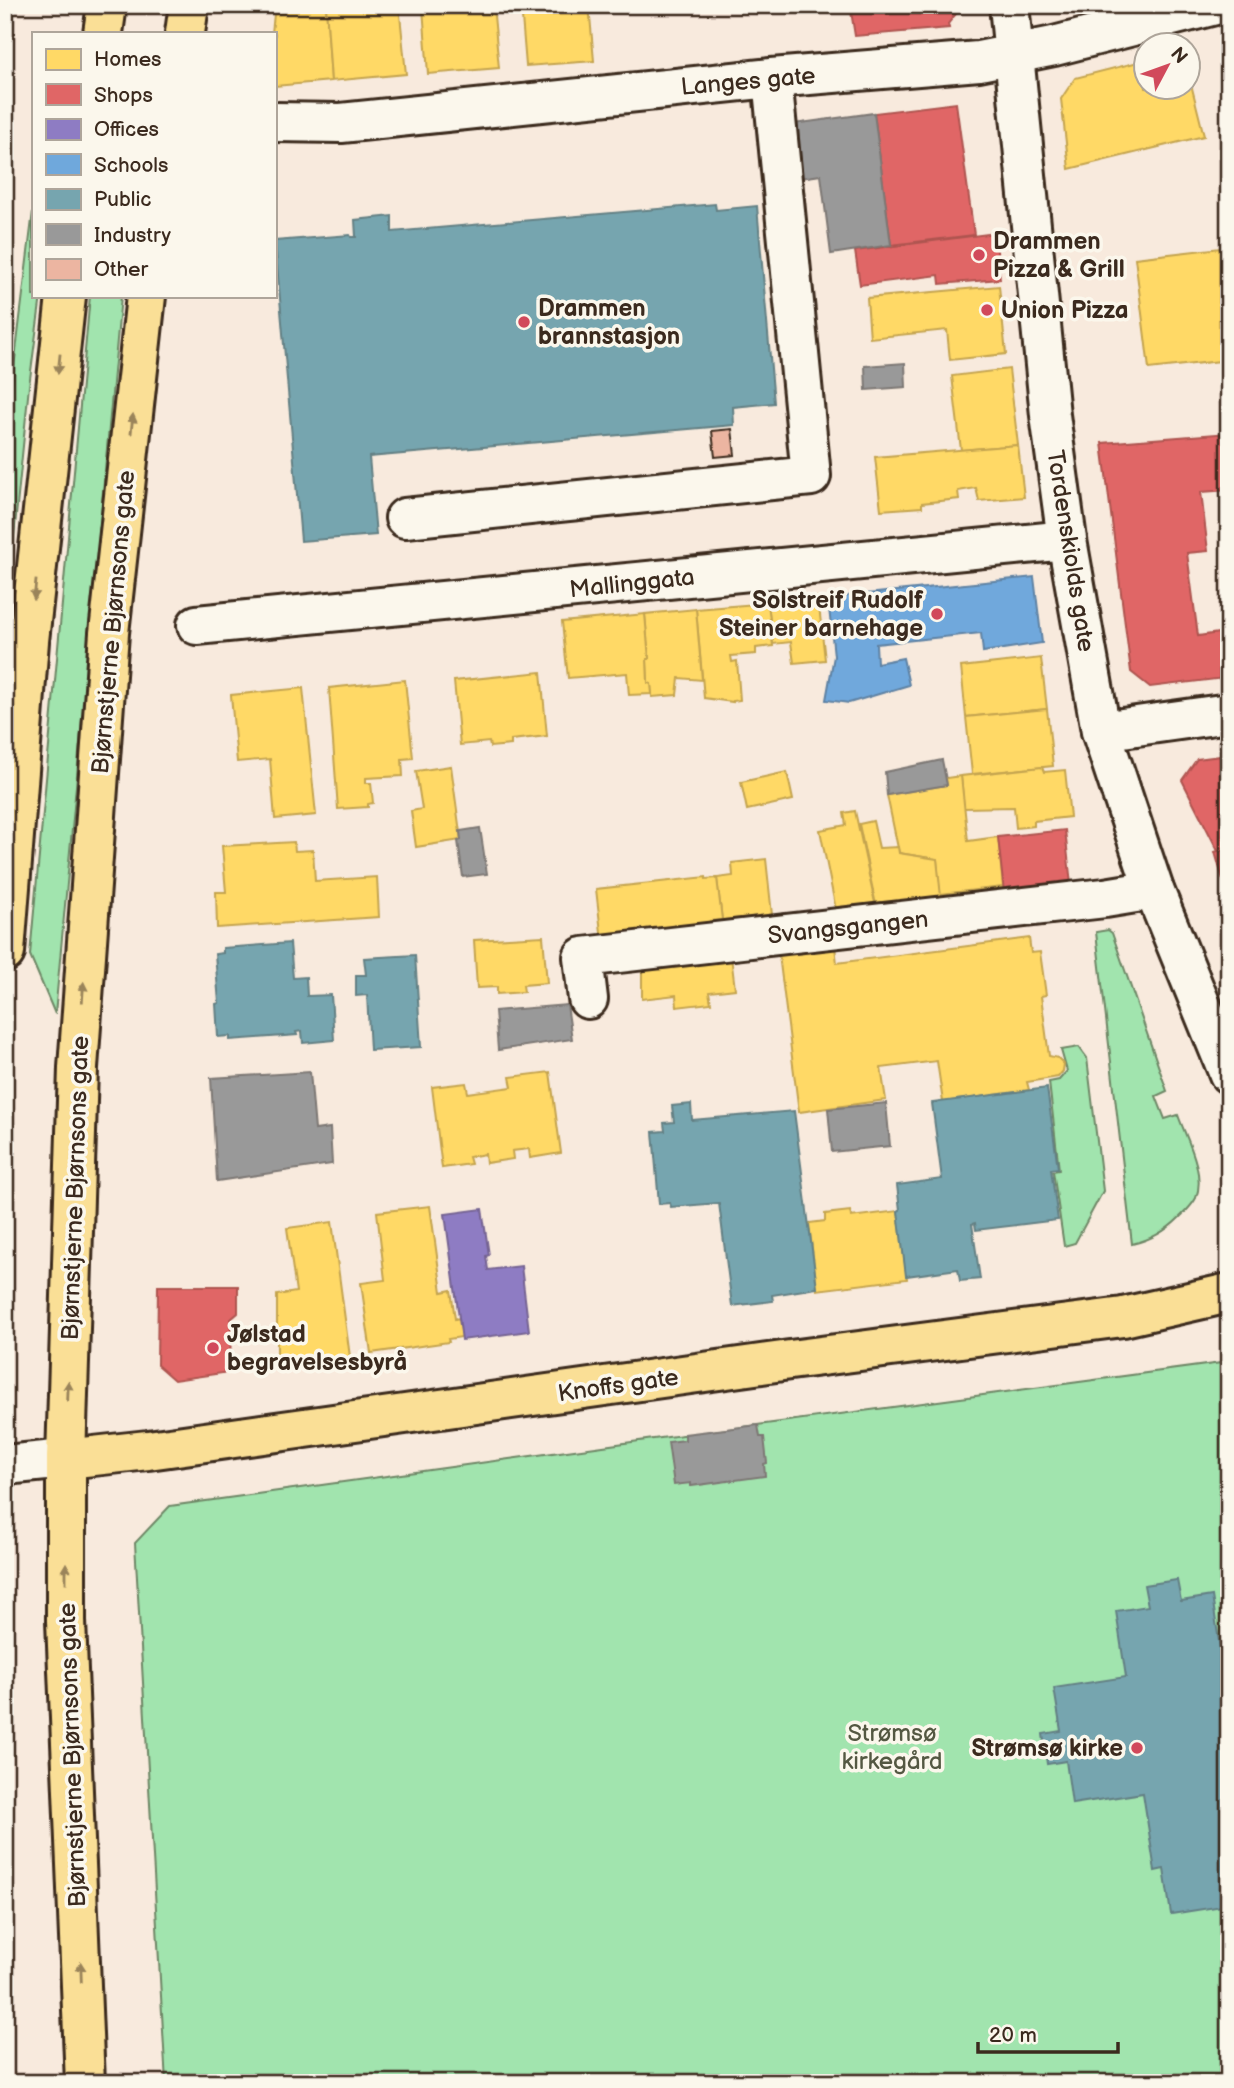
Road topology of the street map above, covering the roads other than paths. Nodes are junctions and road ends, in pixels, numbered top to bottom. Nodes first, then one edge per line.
1 (107, 5) edge
2 (189, 5) edge
3 (1009, 5) edge
4 (1215, 5) edge
5 (103, 32) edge
6 (186, 32) edge
7 (1014, 55) junction
8 (772, 78) junction
9 (276, 122) edge
10 (66, 298) edge
11 (146, 298) edge
12 (405, 518) dead end
13 (1067, 540) junction
14 (197, 625) dead end
15 (1229, 713) edge
16 (1101, 731) junction
17 (1154, 890) junction
18 (5, 952) edge
19 (588, 999) dead end
20 (1228, 1073) edge
21 (1229, 1293) edge
22 (66, 1459) junction
23 (5, 1465) edge
24 (85, 2083) edge

1 - 5 main road
2 - 6 main road
3 - 7 street, Tordenskiolds gate
4 - 7 street, Langes gate
7 - 8 street, Langes gate
7 - 13 street, Tordenskiolds gate
8 - 9 street, Langes gate
8 - 12 street
10 -> 18 main road
22 -> 11 main road, Bjørnstjerne Bjørnsons gate
13 - 14 street, Mallinggata
13 - 16 street, Tordenskiolds gate
15 - 16 street
16 - 17 street, Tordenskiolds gate
17 - 19 street, Svangsgangen
17 - 20 street, Tordenskiolds gate
21 - 22 main road, Knoffs gate
22 - 23 street, Knoffs gate
24 -> 22 main road, Bjørnstjerne Bjørnsons gate

